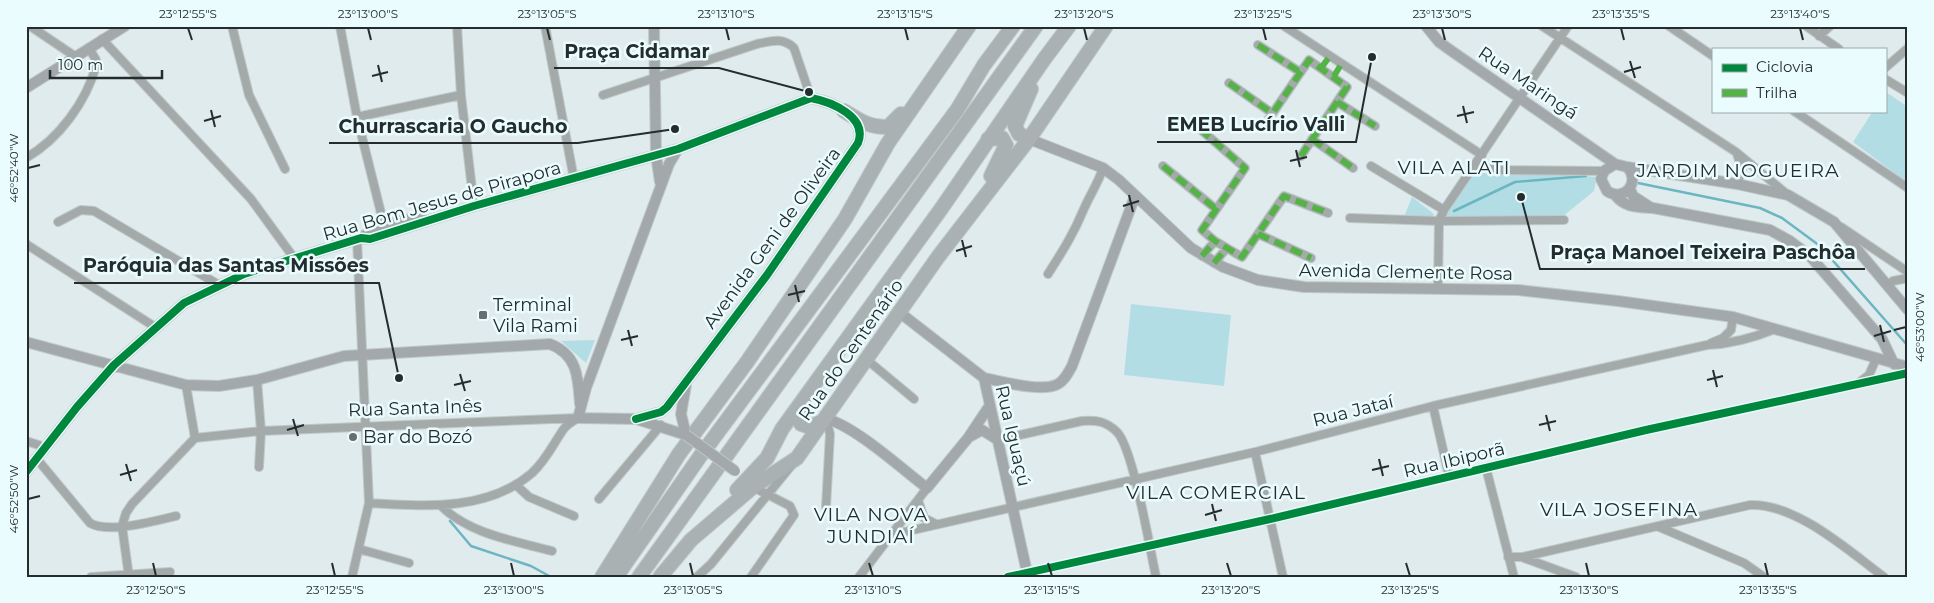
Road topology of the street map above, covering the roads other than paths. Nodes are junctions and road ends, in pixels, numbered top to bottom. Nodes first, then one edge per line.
1 (30, 26) edge
2 (124, 26) edge
3 (232, 26) edge
4 (340, 26) edge
5 (457, 26) edge
6 (545, 26) edge
7 (654, 26) edge
8 (969, 26) edge
9 (1013, 26) edge
10 (1036, 26) edge
11 (1069, 26) edge
12 (1106, 26) edge
13 (1284, 26) edge
14 (1426, 26) edge
15 (1542, 26) edge
16 (1568, 26) edge
17 (1669, 26) edge
18 (1806, 26) edge
19 (1830, 26) edge
20 (112, 29) edge
21 (1819, 36) junction
22 (1560, 38) junction
23 (102, 39) junction
24 (1056, 45) junction
25 (1258, 45) dead end
26 (89, 48) junction
27 (1837, 48) edge
28 (1908, 48) edge
29 (1712, 55) edge
30 (1330, 56) junction
31 (76, 57) junction
32 (1342, 63) junction
33 (1886, 67) edge
34 (1321, 68) junction
35 (1300, 72) junction
36 (1334, 76) junction
37 (654, 78) junction
38 (935, 78) junction
39 (1886, 80) edge
40 (1229, 83) dead end
41 (26, 88) edge
42 (1908, 94) edge
43 (461, 95) junction
44 (603, 95) dead end
45 (811, 98) junction
46 (1521, 98) junction
47 (1337, 102) junction
48 (844, 111) junction
49 (1795, 112) edge
50 (1272, 113) junction
51 (357, 117) junction
52 (1264, 126) dead end
53 (1376, 126) dead end
54 (1200, 129) dead end
55 (988, 139) junction
56 (1029, 139) junction
57 (1312, 139) junction
58 (678, 149) junction
59 (1736, 152) junction
60 (656, 155) junction
61 (1482, 155) junction
62 (1301, 156) dead end
63 (26, 158) edge
64 (1615, 164) junction
65 (1163, 166) dead end
66 (1371, 166) dead end
67 (1475, 166) junction
68 (1627, 166) junction
69 (1103, 168) junction
70 (1352, 168) dead end
71 (285, 169) dead end
72 (1604, 171) junction
73 (574, 179) junction
74 (1737, 184) junction
75 (1908, 188) edge
76 (1630, 189) junction
77 (659, 191) junction
78 (1615, 195) junction
79 (1788, 195) junction
80 (1135, 196) junction
81 (474, 206) junction
82 (1653, 208) junction
83 (1216, 209) junction
84 (1444, 210) junction
85 (1328, 213) dead end
86 (1350, 218) dead end
87 (965, 220) junction
88 (1564, 220) dead end
89 (1439, 221) junction
90 (58, 222) dead end
91 (1834, 222) junction
92 (385, 230) junction
93 (1258, 234) junction
94 (359, 238) junction
95 (1214, 241) junction
96 (26, 244) edge
97 (1226, 249) junction
98 (1202, 256) junction
99 (294, 258) junction
100 (1311, 258) dead end
101 (1214, 263) junction
102 (1908, 272) edge
103 (1048, 274) dead end
104 (1908, 278) edge
105 (220, 285) junction
106 (1887, 285) junction
107 (1438, 288) junction
108 (1908, 310) edge
109 (899, 312) junction
110 (1732, 317) junction
111 (155, 327) junction
112 (1777, 328) junction
113 (26, 342) edge
114 (1707, 345) junction
115 (362, 354) junction
116 (1876, 359) junction
117 (866, 360) junction
118 (1894, 364) junction
119 (114, 365) junction
120 (1908, 367) edge
121 (1908, 373) edge
122 (984, 378) junction
123 (257, 380) junction
124 (687, 382) junction
125 (186, 385) junction
126 (1851, 386) junction
127 (914, 399) dead end
128 (802, 403) junction
129 (580, 404) junction
130 (990, 405) junction
131 (1433, 406) junction
132 (578, 418) junction
133 (636, 419) junction
134 (826, 419) junction
135 (661, 425) junction
136 (366, 426) junction
137 (261, 431) junction
138 (686, 435) junction
139 (195, 438) junction
140 (968, 438) junction
141 (998, 440) junction
142 (26, 441) edge
143 (46, 447) junction
144 (1255, 452) junction
145 (797, 458) junction
146 (37, 459) junction
147 (259, 467) dead end
148 (1486, 468) junction
149 (735, 470) junction
150 (756, 471) junction
151 (26, 472) edge
152 (1449, 476) junction
153 (1134, 478) junction
154 (749, 484) junction
155 (516, 485) junction
156 (927, 488) junction
157 (769, 494) junction
158 (599, 499) dead end
159 (918, 500) junction
160 (369, 503) junction
161 (441, 506) junction
162 (1012, 506) junction
163 (826, 507) dead end
164 (176, 516) dead end
165 (574, 516) dead end
166 (1270, 519) junction
167 (936, 524) junction
168 (122, 526) junction
169 (1659, 526) junction
170 (890, 535) junction
171 (1149, 546) junction
172 (359, 549) junction
173 (552, 550) dead end
174 (1508, 557) junction
175 (1522, 557) junction
176 (409, 563) dead end
177 (170, 572) dead end
178 (129, 575) edge
179 (1028, 575) edge
180 (91, 577) edge
181 (352, 577) edge
182 (602, 577) edge
183 (616, 577) edge
184 (639, 577) edge
185 (653, 577) edge
186 (660, 577) edge
187 (697, 577) edge
188 (751, 577) edge
189 (859, 577) edge
190 (1008, 577) edge
191 (1156, 577) edge
192 (1283, 577) edge
193 (1514, 577) edge
194 (1576, 577) edge
195 (1764, 577) edge
196 (1884, 577) edge

1 - 31 street
2 - 20 street
3 - 71 street
4 - 51 street
5 - 43 street
6 - 73 street
7 - 37 street
8 - 38 highway
9 - 183 highway
10 - 184 highway
11 - 24 highway
12 - 56 highway, Rua do Centenário
13 - 30 street
14 - 46 street, Rua Maringá
15 - 22 street
16 - 22 street
17 - 29 street
18 - 21 street
19 - 21 street
20 - 23 street
21 - 27 street
22 - 46 street
22 - 59 street
23 - 26 street
23 - 99 street
24 - 55 highway
24 - 56 highway
25 - 35 street
26 - 31 street
26 - 63 street
28 - 33 street
30 - 32 street
30 - 34 street
31 - 41 street
32 - 36 street
32 - 61 street
34 - 35 street
34 - 36 street
35 - 50 street
36 - 47 street
37 - 44 street
37 - 45 street
37 - 60 street
38 - 48 highway
38 - 182 highway
39 - 42 street
40 - 50 street
43 - 51 street
43 - 81 street
45 - 48 street
45 - 58 street, Rua Bom Jesus de Pirapora
46 - 61 street
46 - 64 street, Rua Maringá
47 - 53 street
47 - 57 street
48 - 124 street, Avenida Geni de Oliveira
49 - 75 street
50 - 52 street
51 - 92 street
54 - 83 street
55 - 87 highway
55 - 128 highway
56 - 69 street, Avenida Clemente Rosa
56 - 87 highway, Rua do Centenário
57 - 62 street
57 - 70 street
58 - 60 street, Rua Bom Jesus de Pirapora
58 - 77 street
59 - 74 street
59 - 79 street
60 - 73 street, Rua Bom Jesus de Pirapora
60 - 77 street
61 - 67 street
64 - 68 street
64 - 72 street
65 - 83 street
66 - 84 street
67 - 72 street
67 - 84 street
68 - 74 street
68 - 76 street
69 - 80 street, Avenida Clemente Rosa
69 - 103 street
72 - 78 street
73 - 81 street, Rua Bom Jesus de Pirapora
74 - 79 street
76 - 78 street
76 - 82 street
77 - 129 street
78 - 82 street
79 - 91 street
80 - 98 street, Avenida Clemente Rosa
80 - 122 street
81 - 92 street, Rua Bom Jesus de Pirapora
82 - 118 street
83 - 95 street
84 - 89 street
85 - 93 street
86 - 89 street
87 - 109 highway, Rua do Centenário
88 - 89 street
89 - 107 street
90 - 105 street
91 - 102 street
91 - 106 street
92 - 94 street, Rua Bom Jesus de Pirapora
93 - 97 street
93 - 100 street
94 - 99 street, Rua Bom Jesus de Pirapora
94 - 115 street
95 - 97 street
95 - 98 street
96 - 111 street
97 - 101 street
98 - 101 street, Avenida Clemente Rosa
99 - 105 street, Rua Bom Jesus de Pirapora
101 - 107 street, Avenida Clemente Rosa
104 - 106 street
105 - 111 street, Rua Bom Jesus de Pirapora
106 - 108 street
107 - 110 street, Avenida Clemente Rosa
109 - 117 highway, Rua do Centenário
109 - 122 street, Rua Iguaçú
110 - 112 street, Avenida Clemente Rosa
110 - 114 street
111 - 119 street, Rua Bom Jesus de Pirapora
112 - 114 street, Rua Jataí
112 - 116 street, Avenida Clemente Rosa
113 - 119 street
114 - 131 street, Rua Jataí
115 - 123 street
115 - 129 street
115 - 136 street
116 - 118 street, Avenida Clemente Rosa
116 - 126 street, Rua Ibiporã
117 - 127 street
117 - 134 highway, Rua do Centenário
118 - 120 street, Avenida Clemente Rosa
119 - 125 street
119 - 143 street, Rua Bom Jesus de Pirapora
121 - 126 street, Rua Ibiporã
122 - 130 street, Rua Iguaçú
123 - 125 street
123 - 137 street
124 - 133 street, Avenida Geni de Oliveira
124 - 138 street
125 - 139 street
126 - 148 street, Rua Ibiporã
128 - 134 highway
128 - 150 highway
129 - 132 street
130 - 140 street
130 - 141 street, Rua Iguaçú
131 - 144 street, Rua Jataí
131 - 152 street
132 - 133 street, Rua Santa Inês
132 - 136 street, Rua Santa Inês
132 - 155 street
133 - 135 street
134 - 145 highway, Rua do Centenário
134 - 156 street
134 - 163 street
135 - 138 street
135 - 158 street
136 - 137 street, Rua Santa Inês
136 - 160 street
137 - 139 street, Rua Santa Inês
137 - 147 street
138 - 149 street, bridge
139 - 168 street
140 - 141 street
140 - 156 street
141 - 153 street
141 - 162 street, Rua Iguaçú
142 - 143 street
143 - 146 street, Rua Bom Jesus de Pirapora
144 - 153 street, Rua Jataí
144 - 166 street
145 - 154 highway
145 - 157 street, Rua do Centenário
146 - 151 street, Rua Bom Jesus de Pirapora
146 - 168 street
148 - 152 street, Rua Ibiporã
148 - 174 street
149 - 150 street
149 - 154 street
150 - 154 highway
152 - 166 street, Rua Ibiporã
153 - 162 street, Rua Jataí
153 - 171 street
154 - 157 street
154 - 185 highway
154 - 186 highway
155 - 161 street
155 - 165 street
156 - 159 street
157 - 187 street, Rua do Centenário
157 - 188 street
159 - 167 street
159 - 170 street
160 - 161 street
160 - 172 street
161 - 173 street
162 - 167 street, Rua Jataí
162 - 179 street, Rua Iguaçú
164 - 168 street
166 - 171 street, Rua Ibiporã
166 - 192 street
167 - 170 street, Rua Jataí
168 - 178 street
169 - 175 street
169 - 195 street
169 - 196 street
170 - 189 street
171 - 179 street, Rua Ibiporã
171 - 191 street
172 - 176 street
172 - 181 street
174 - 175 street
174 - 193 street
175 - 194 street
177 - 178 street
178 - 180 street
179 - 190 street, Rua Ibiporã

